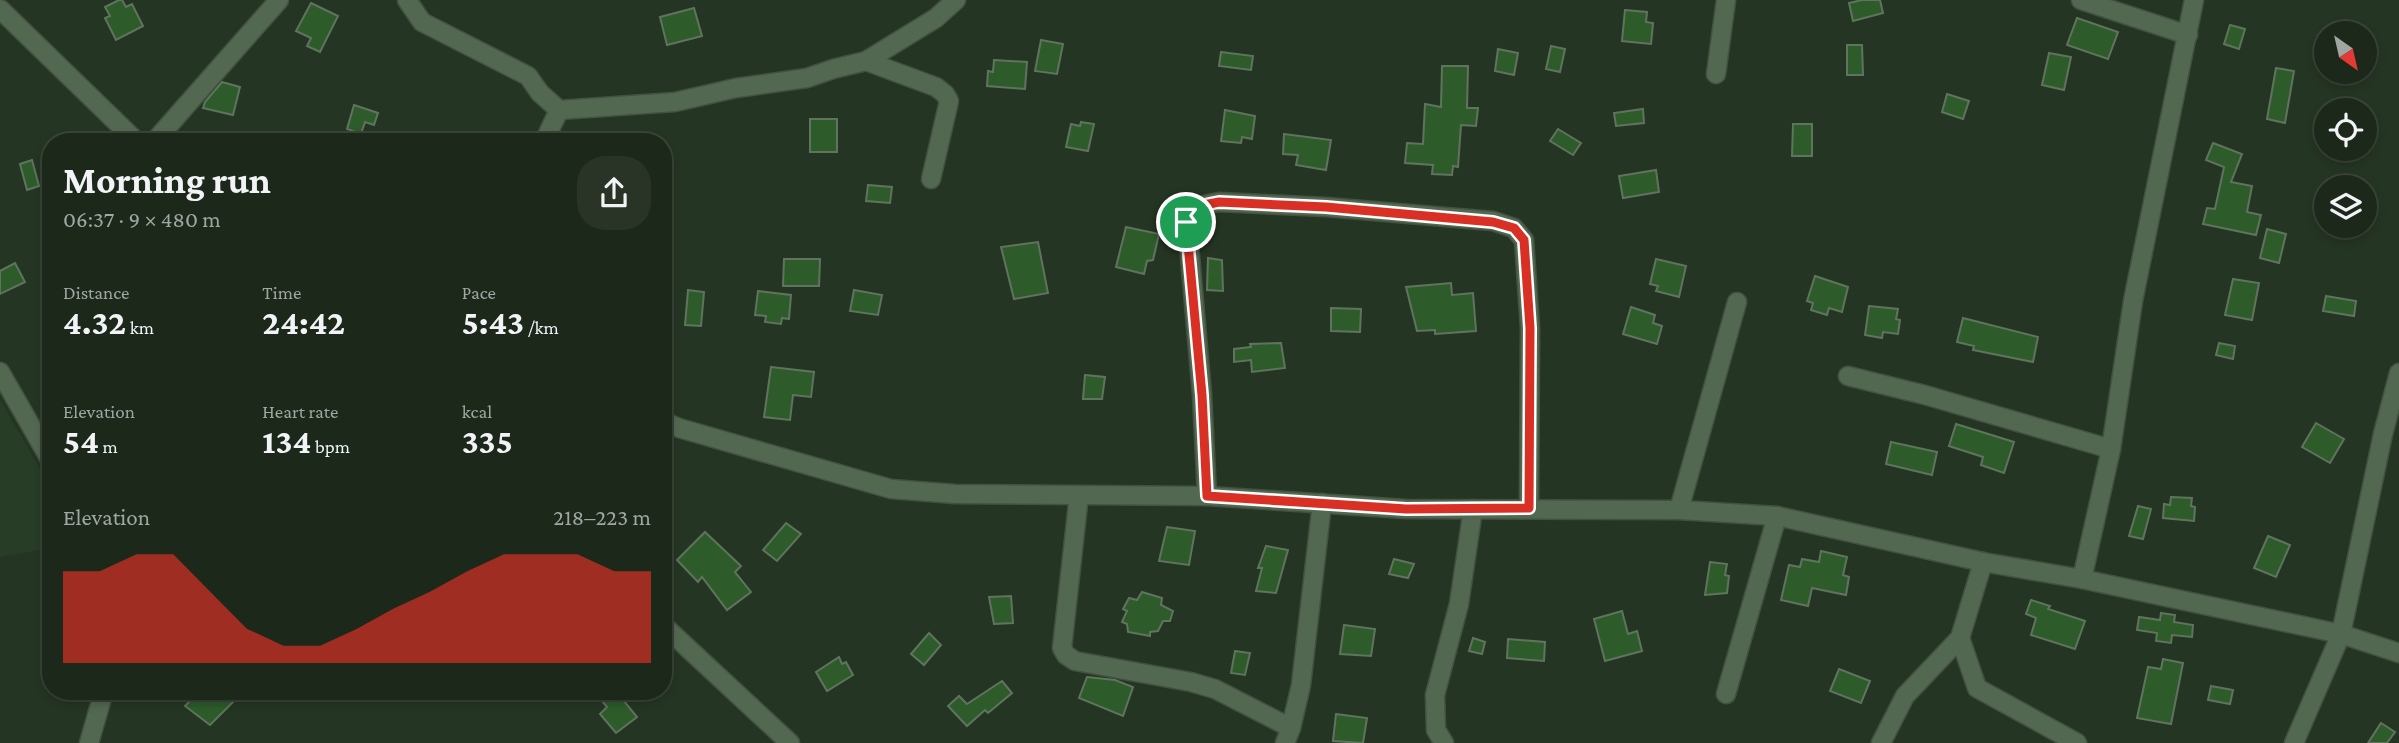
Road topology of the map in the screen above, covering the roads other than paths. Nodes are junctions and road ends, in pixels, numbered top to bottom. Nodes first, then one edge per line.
1 (279, 0) edge
2 (407, 0) edge
3 (956, 0) edge
4 (1726, 0) edge
5 (2081, 0) edge
6 (2194, 0) edge
7 (0, 9) edge
8 (2188, 35) junction
9 (866, 61) junction
10 (1716, 74) dead end
11 (559, 110) junction
12 (128, 133) edge
13 (162, 133) edge
14 (548, 133) edge
15 (931, 179) dead end
16 (1737, 302) dead end
17 (0, 372) edge
18 (2399, 373) edge
19 (1848, 376) dead end
20 (672, 425) edge
21 (42, 445) edge
22 (2111, 449) junction
23 (1079, 495) junction
24 (1207, 496) junction
25 (1322, 503) junction
26 (1529, 508) junction
27 (1473, 509) junction
28 (1679, 510) junction
29 (1777, 516) junction
30 (1983, 562) junction
31 (2082, 579) junction
32 (672, 633) edge
33 (2340, 634) junction
34 (1960, 638) junction
35 (2399, 653) edge
36 (1726, 694) dead end
37 (101, 700) edge
38 (1288, 736) edge
39 (89, 743) edge
40 (790, 743) edge
41 (1444, 743) edge
42 (1881, 743) edge
43 (2077, 743) edge
44 (2294, 743) edge

1 - 13 street
2 - 11 street
3 - 9 street
4 - 10 street
5 - 8 street
6 - 8 street
7 - 12 street
8 - 22 street
9 - 11 street
9 - 15 street
11 - 14 street
16 - 28 street
17 - 21 street
18 - 33 street
19 - 22 street
20 - 23 street
22 - 31 street
23 - 24 street
23 - 38 street
24 - 25 street
24 - 26 street
25 - 27 street
25 - 38 street
26 - 27 street
26 - 28 street
27 - 41 street
28 - 29 street
29 - 30 street
29 - 36 street
30 - 31 street
30 - 34 street
31 - 33 street
32 - 40 street
33 - 35 street
33 - 44 street
34 - 42 street
34 - 43 street
37 - 39 street

